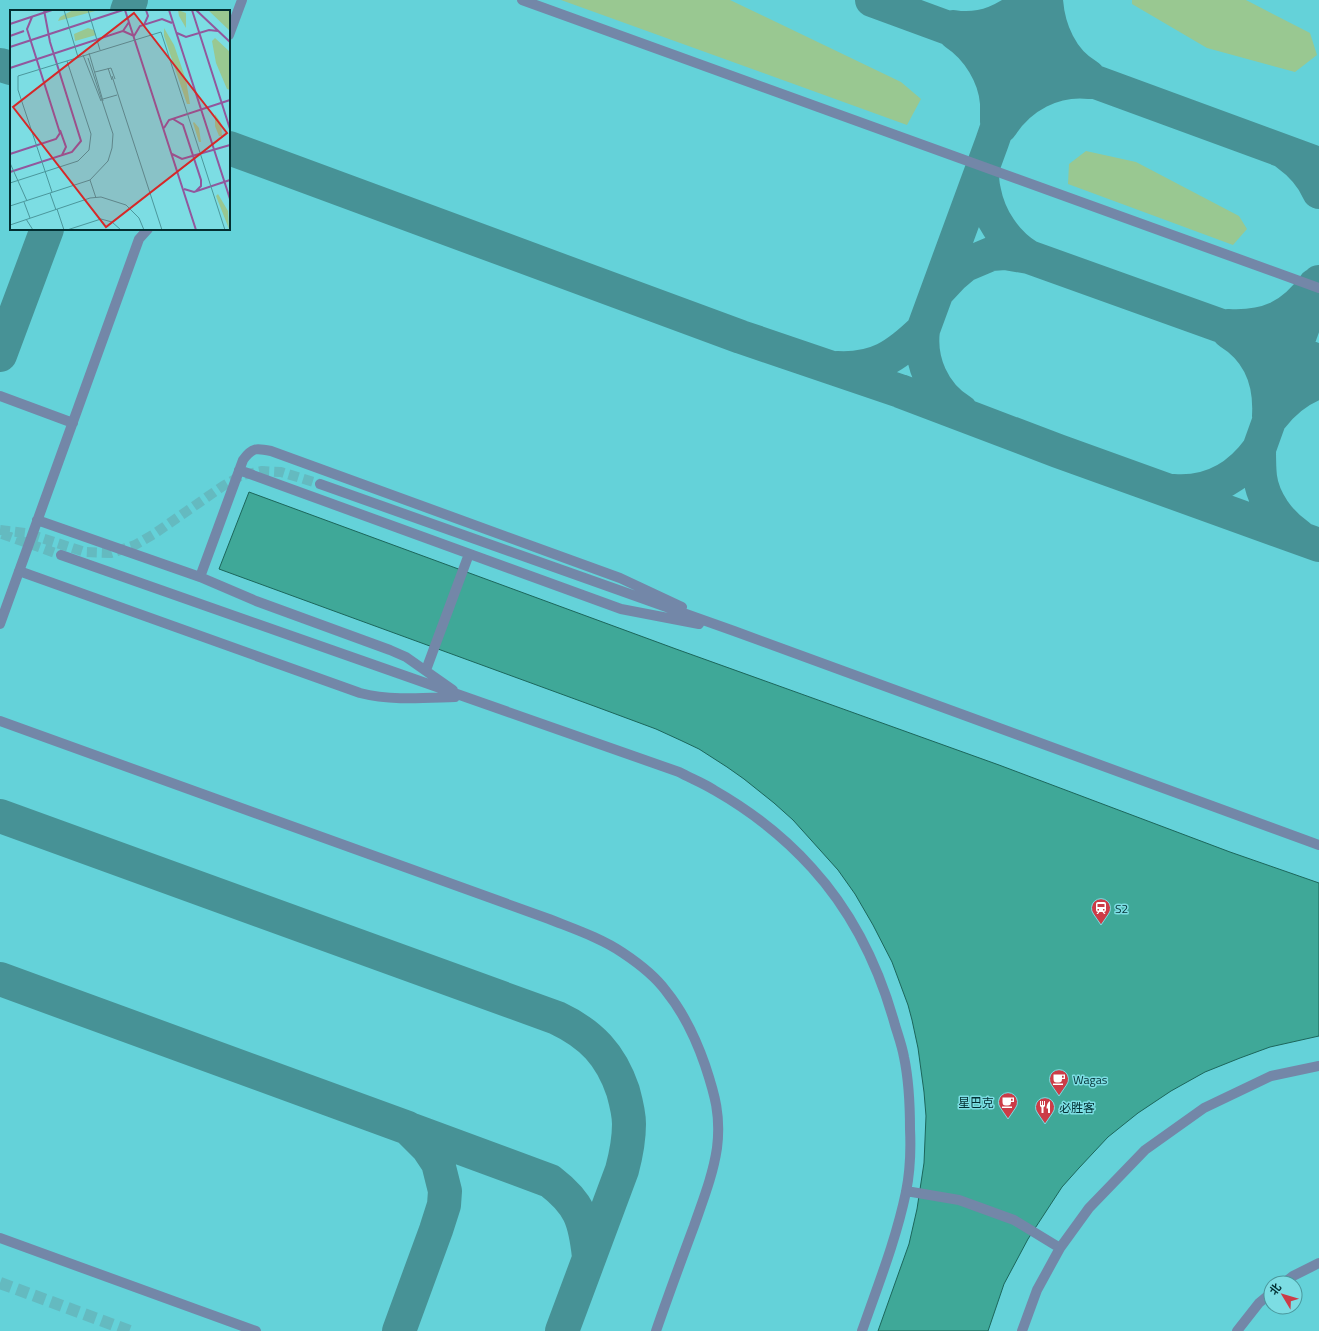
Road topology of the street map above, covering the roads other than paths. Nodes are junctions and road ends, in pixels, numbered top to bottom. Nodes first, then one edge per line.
1 (242, 0) edge
2 (522, 0) edge
3 (230, 32) edge
4 (147, 230) edge
5 (1319, 288) edge
6 (0, 396) edge
7 (73, 423) junction
8 (240, 470) junction
9 (320, 484) tunnel mouth
10 (37, 520) junction
11 (469, 554) junction
12 (60, 555) tunnel mouth
13 (19, 570) junction
14 (200, 577) junction
15 (1, 620) edge
16 (734, 632) junction
17 (426, 670) junction
18 (463, 697) junction
19 (0, 721) edge
20 (1319, 846) edge
21 (1319, 1066) edge
22 (906, 1191) junction
23 (0, 1238) edge
24 (1060, 1248) junction
25 (1319, 1263) edge
26 (1295, 1275) edge
27 (1263, 1300) edge
28 (256, 1331) edge
29 (656, 1331) edge
30 (862, 1331) edge
31 (1022, 1331) edge
32 (1237, 1331) edge

1 - 3 lane
2 - 5 lane
4 - 7 lane
6 - 7 lane
7 - 10 lane
8 - 11 lane
8 - 14 lane
8 - 16 lane
9 - 16 lane
10 - 13 lane
10 - 14 lane
11 - 16 lane
11 - 17 lane
12 - 18 lane
13 - 15 lane
13 - 18 lane
14 - 17 lane
16 - 20 lane
17 - 18 lane
18 - 22 lane
19 - 29 lane
21 - 24 lane
22 - 24 lane
22 - 30 lane
23 - 28 lane
24 - 31 lane
25 - 26 lane
27 - 32 lane

